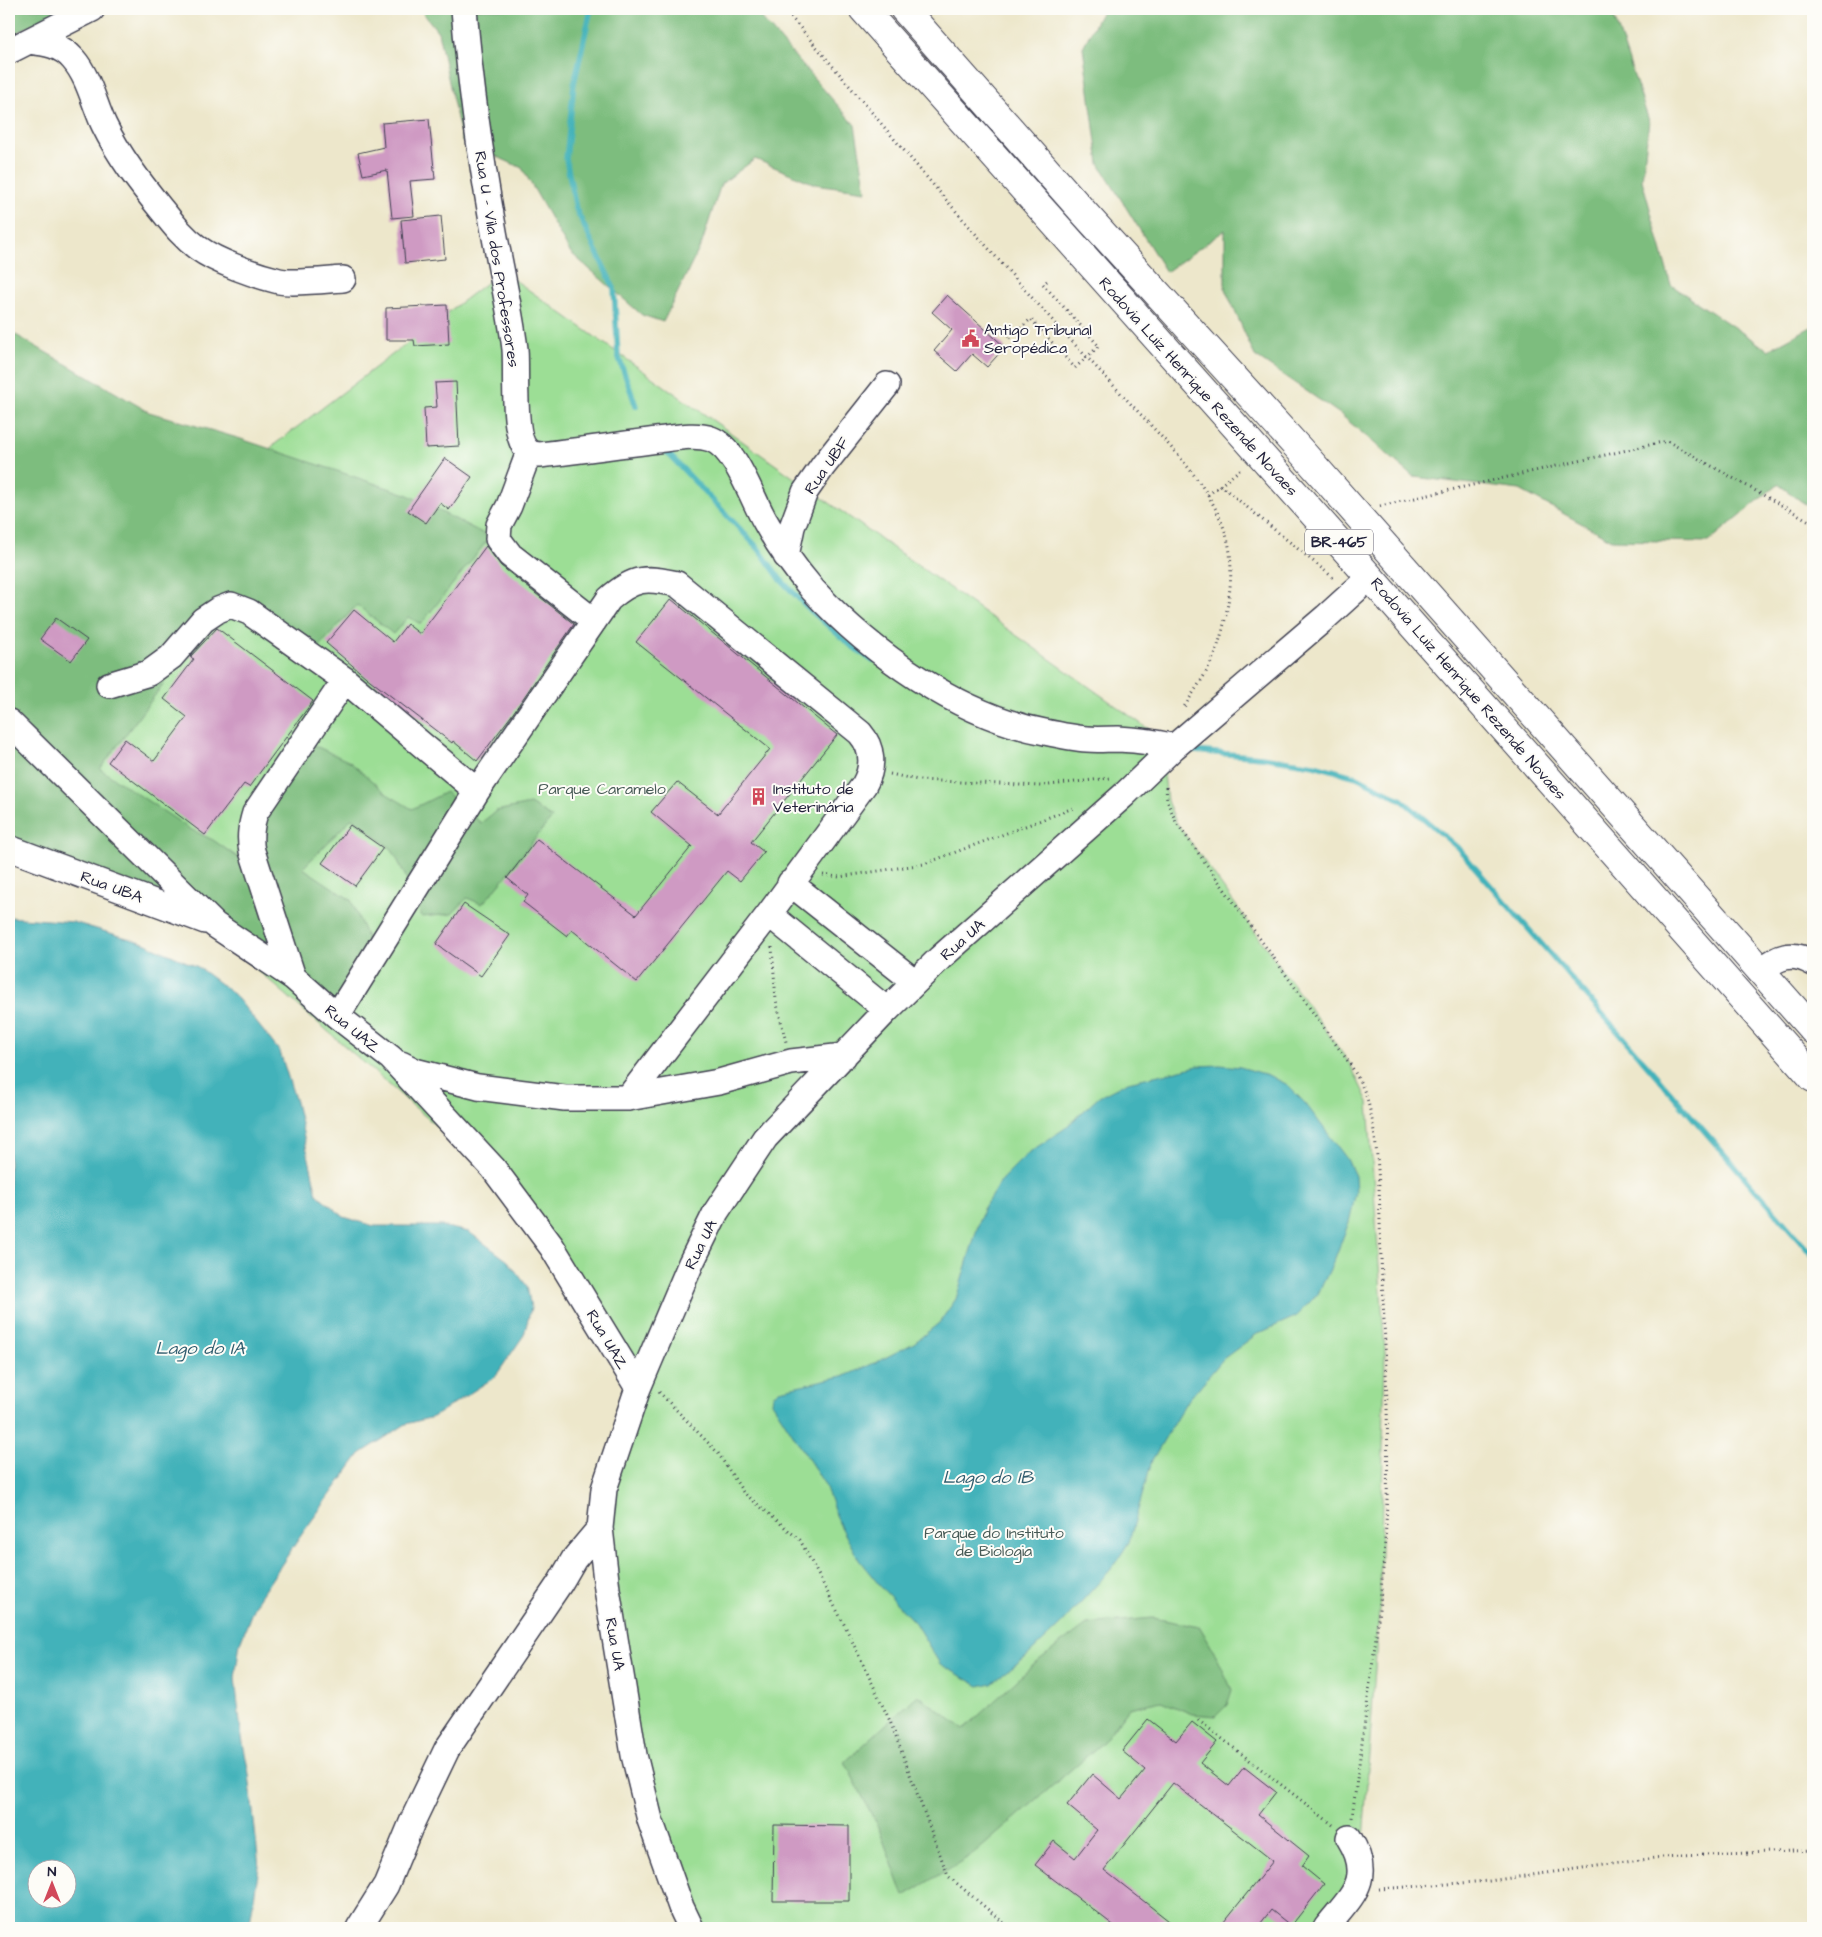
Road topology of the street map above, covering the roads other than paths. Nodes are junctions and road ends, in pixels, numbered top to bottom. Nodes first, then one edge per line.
1 (92, 9) edge
2 (464, 9) edge
3 (863, 9) edge
4 (904, 9) edge
5 (19, 46) edge
6 (344, 279) dead end
7 (887, 385) dead end
8 (529, 452) junction
9 (786, 556) junction
10 (1370, 576) junction
11 (594, 621) junction
12 (345, 680) junction
13 (110, 685) dead end
14 (9, 722) edge
15 (1183, 730) junction
16 (478, 790) junction
17 (9, 848) edge
18 (794, 878) junction
19 (769, 914) junction
20 (215, 925) junction
21 (1813, 963) edge
22 (1760, 971) junction
23 (293, 977) junction
24 (915, 982) junction
25 (887, 1010) junction
26 (338, 1016) junction
27 (1813, 1030) edge
28 (844, 1056) junction
29 (391, 1058) junction
30 (1813, 1078) edge
31 (628, 1098) junction
32 (641, 1381) junction
33 (600, 1528) junction
34 (1349, 1838) road end
35 (359, 1928) edge
36 (691, 1928) edge
37 (1326, 1928) edge

1 - 5 lane
2 - 8 lane, Rua U - Vila dos Professores
3 - 10 highway, Rodovia Luiz Henrique Rezende Novaes / BR-465
4 - 22 highway, Rodovia Luiz Henrique Rezende Novaes / BR-465
5 - 6 lane
7 - 9 lane, Rua UBF
8 - 9 lane
8 - 11 lane
9 - 15 lane
10 - 15 lane, Rua UA
10 - 30 highway, Rodovia Luiz Henrique Rezende Novaes / BR-465
11 - 16 lane
11 - 18 lane
12 - 13 lane
12 - 16 lane
12 - 23 lane
14 - 20 lane, Rua UAZ
15 - 24 lane, Rua UA
16 - 26 lane
17 - 20 lane, Rua UBA
18 - 19 lane
18 - 24 lane
19 - 25 lane
19 - 31 lane
20 - 23 lane, Rua UAZ
21 - 22 lane
22 - 27 highway, Rodovia Luiz Henrique Rezende Novaes / BR-465
23 - 26 lane, Rua UAZ
24 - 25 lane, Rua UA
25 - 28 lane, Rua UA
26 - 29 lane, Rua UAZ
28 - 31 lane
28 - 32 lane, Rua UA
29 - 31 lane
29 - 32 lane, Rua UAZ
32 - 33 lane, Rua UA
33 - 35 lane
33 - 36 lane, Rua UA
34 - 37 lane

